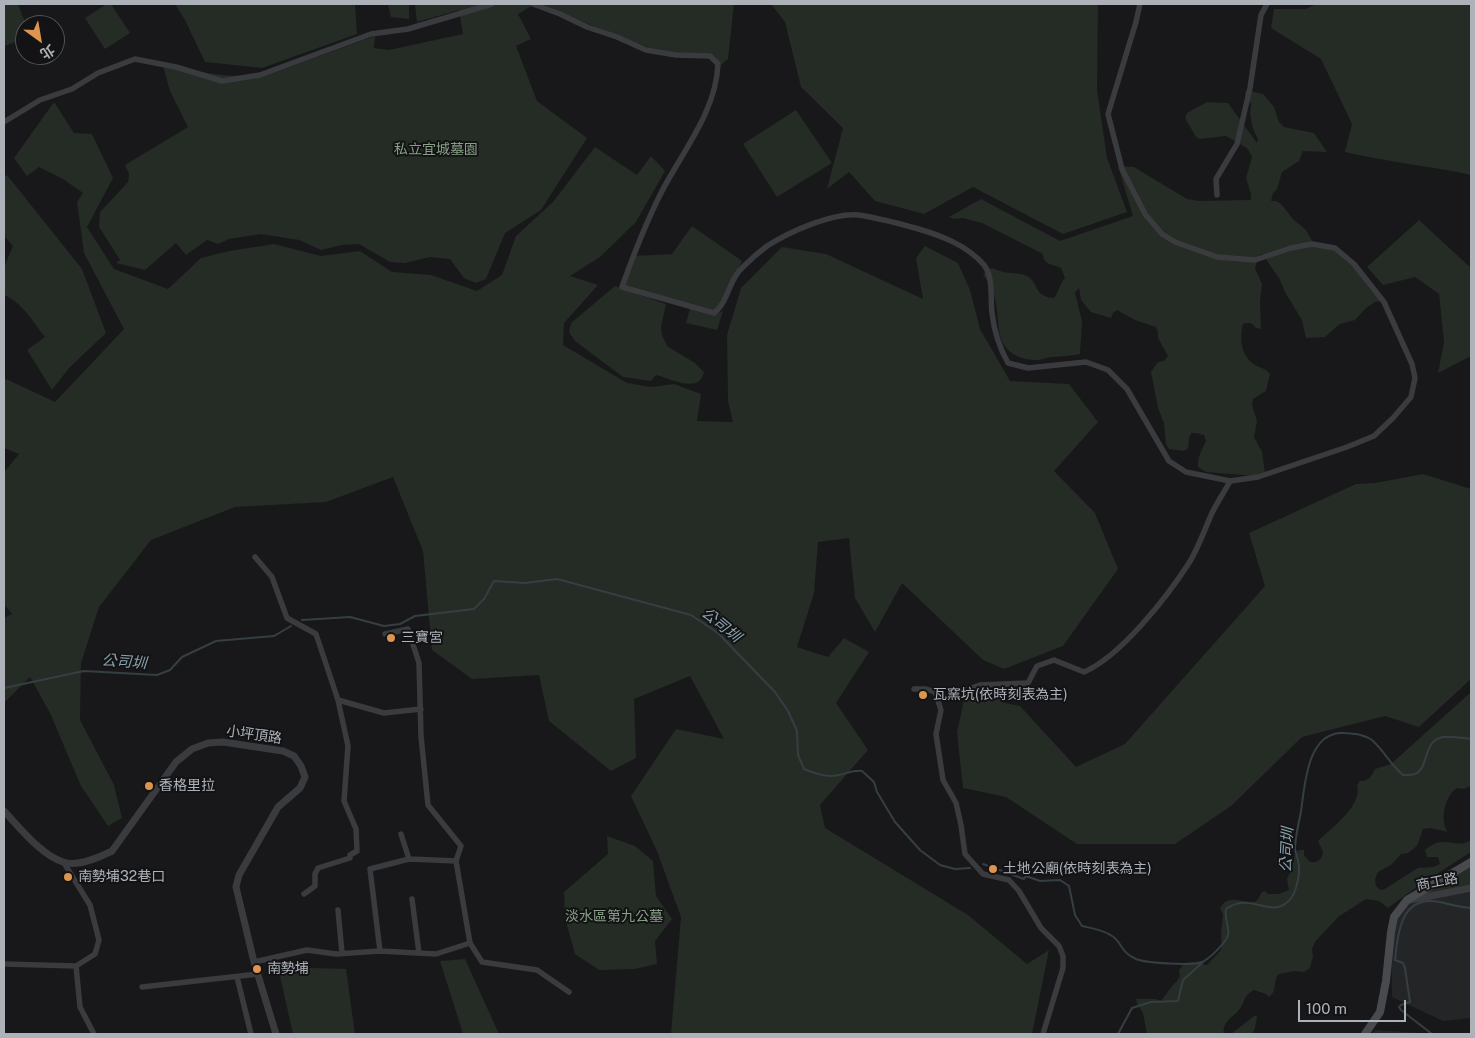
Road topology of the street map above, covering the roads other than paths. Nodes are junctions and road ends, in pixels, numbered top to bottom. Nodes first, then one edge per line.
1 (492, 4) edge
2 (533, 4) edge
3 (1140, 4) edge
4 (1267, 4) edge
5 (4, 122) edge
6 (1217, 195) dead end
7 (1230, 481) junction
8 (255, 557) dead end
9 (386, 634) dead end
10 (914, 689) dead end
11 (338, 700) junction
12 (938, 700) junction
13 (421, 709) junction
14 (4, 811) edge
15 (401, 834) dead end
16 (409, 859) junction
17 (456, 861) junction
18 (1471, 862) edge
19 (64, 863) junction
20 (1471, 888) edge
21 (304, 894) dead end
22 (412, 898) dead end
23 (1408, 900) junction
24 (338, 910) dead end
25 (470, 943) junction
26 (380, 951) junction
27 (342, 953) junction
28 (419, 953) junction
29 (254, 962) junction
30 (4, 964) edge
31 (76, 966) junction
32 (258, 974) junction
33 (237, 977) junction
34 (142, 987) dead end
35 (569, 992) dead end
36 (94, 1034) edge
37 (251, 1034) edge
38 (276, 1034) edge
39 (1043, 1034) edge
40 (1365, 1034) edge

1 - 5 street
2 - 7 street
3 - 7 street
4 - 6 street
7 - 12 street
8 - 11 street
9 - 13 street
10 - 12 street
11 - 13 street
11 - 21 street
12 - 39 street
13 - 17 street
14 - 19 street
15 - 16 street
16 - 17 street
16 - 26 street
17 - 25 street
18 - 23 main road
19 - 29 street, 小坪頂路
19 - 31 street
20 - 23 street, 商工路
22 - 28 street
23 - 40 main road
24 - 27 street
25 - 28 street
25 - 35 street
26 - 27 street
26 - 28 street
27 - 29 street
29 - 32 street, 小坪頂路
30 - 31 street
31 - 36 street
32 - 33 street
32 - 38 street, 小坪頂路
33 - 34 street
33 - 37 street

